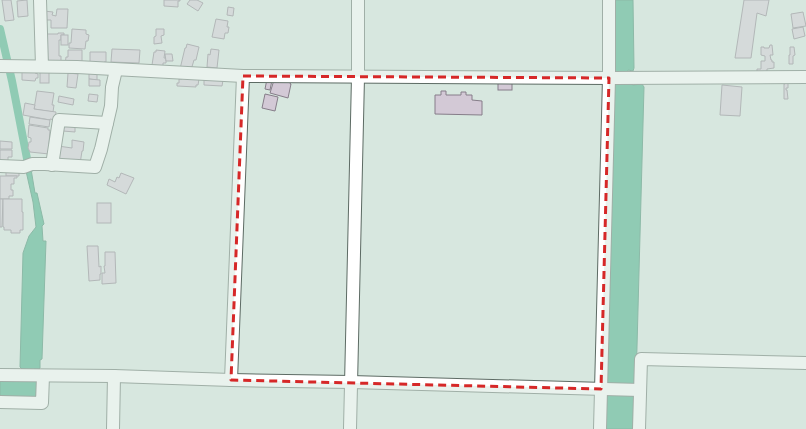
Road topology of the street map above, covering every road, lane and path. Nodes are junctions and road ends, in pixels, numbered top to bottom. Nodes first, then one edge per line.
1 (40, 0) edge
2 (358, 0) edge
3 (609, 0) edge
4 (4, 66) edge
5 (42, 66) junction
6 (116, 70) junction
7 (243, 76) junction
8 (358, 77) junction
9 (806, 77) edge
10 (612, 78) junction
11 (107, 123) junction
12 (52, 165) junction
13 (0, 166) edge
14 (806, 363) edge
15 (0, 375) edge
16 (41, 376) junction
17 (114, 376) junction
18 (231, 380) junction
19 (351, 382) junction
20 (604, 389) junction
21 (640, 390) junction
22 (0, 402) edge
23 (113, 429) edge
24 (350, 429) edge
25 (600, 429) edge
26 (639, 429) edge

1 - 5 street
2 - 8 street
3 - 10 street
4 - 5 street
5 - 6 street
6 - 7 street
6 - 11 street
7 - 8 street
7 - 18 street
8 - 10 street
8 - 19 street
9 - 10 street
10 - 20 street
11 - 12 street
11 - 12 street
12 - 13 street
14 - 21 street
15 - 16 street
16 - 17 street
16 - 22 street
17 - 18 street
17 - 23 street
18 - 19 street
19 - 20 street
19 - 24 street
20 - 21 street
20 - 25 street
21 - 26 street

